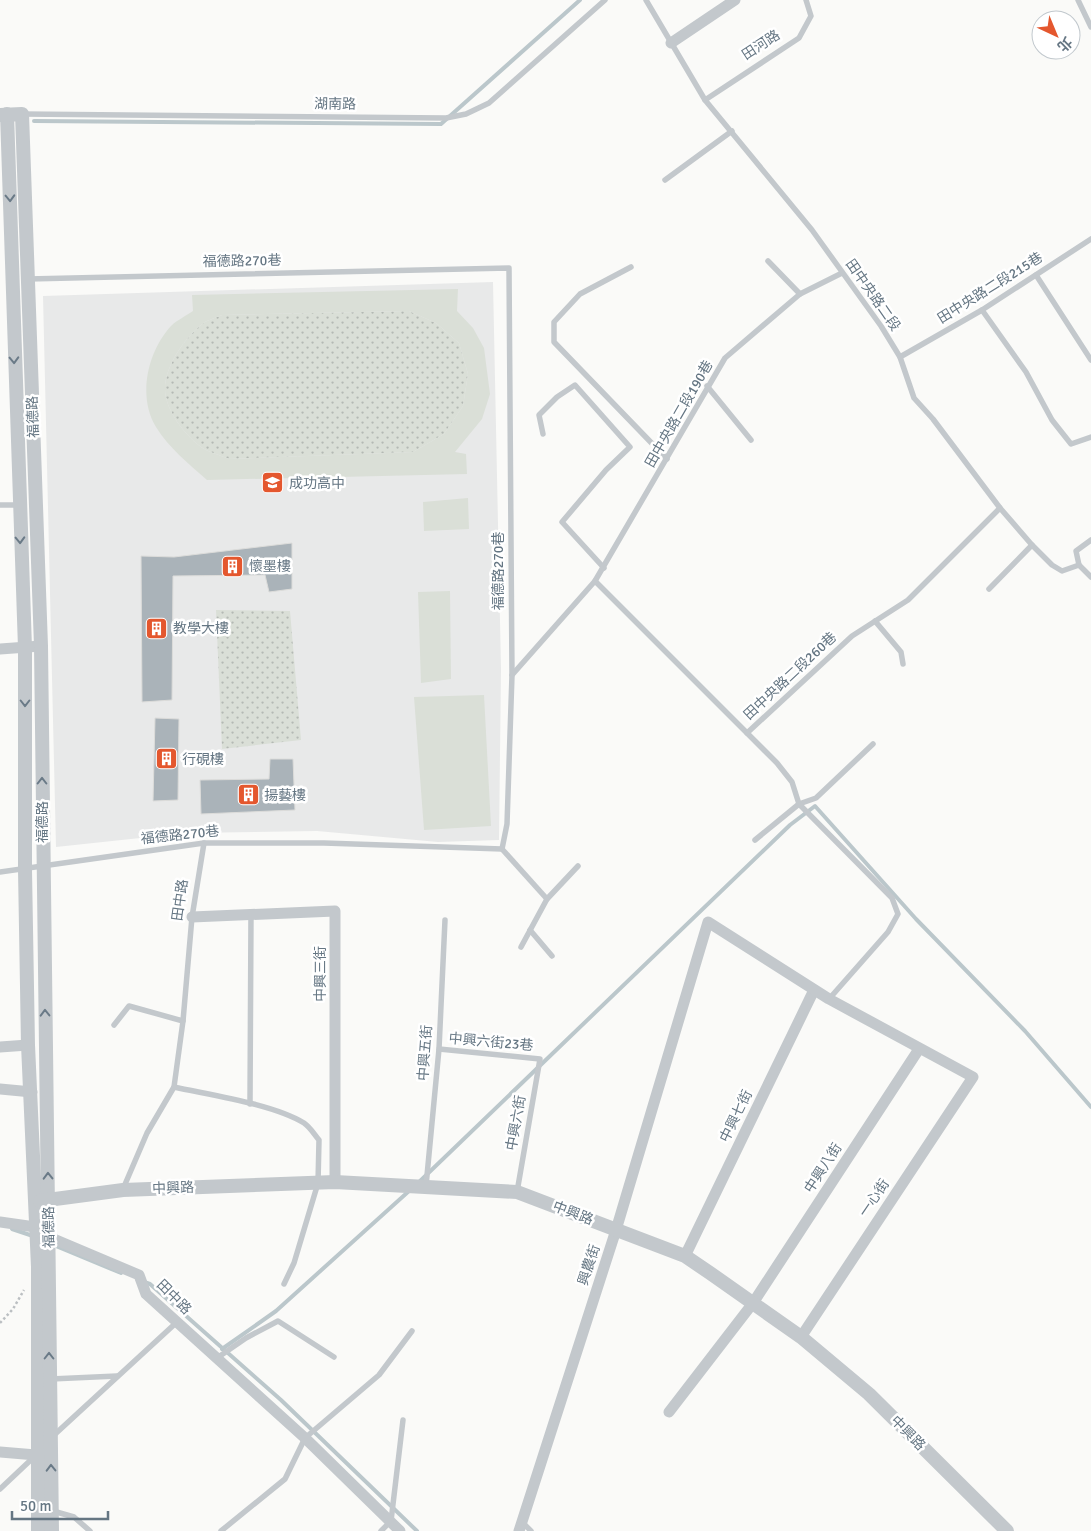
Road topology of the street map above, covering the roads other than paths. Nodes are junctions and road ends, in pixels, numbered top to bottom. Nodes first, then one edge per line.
1 (605, 0) edge
2 (646, 0) edge
3 (735, 0) edge
4 (806, 0) edge
5 (1078, 0) edge
6 (1091, 27) edge
7 (671, 43) junction
8 (705, 100) junction
9 (22, 114) junction
10 (4, 115) edge
11 (732, 131) junction
12 (665, 180) dead end
13 (1091, 239) edge
14 (768, 261) dead end
15 (632, 267) dead end
16 (842, 274) junction
17 (1036, 275) junction
18 (28, 279) junction
19 (800, 294) junction
20 (982, 310) junction
21 (900, 357) junction
22 (1091, 360) edge
23 (707, 386) junction
24 (543, 434) dead end
25 (1091, 437) edge
26 (751, 440) dead end
27 (668, 460) junction
28 (0, 505) edge
29 (19, 505) junction
30 (1000, 508) junction
31 (1091, 540) edge
32 (1032, 545) junction
33 (1079, 565) junction
34 (604, 568) junction
35 (1091, 577) edge
36 (594, 581) junction
37 (989, 589) dead end
38 (875, 621) junction
39 (41, 646) junction
40 (25, 648) junction
41 (0, 649) edge
42 (903, 664) dead end
43 (512, 675) junction
44 (747, 732) junction
45 (873, 744) dead end
46 (800, 804) junction
47 (755, 840) dead end
48 (204, 843) junction
49 (502, 849) junction
50 (578, 866) dead end
51 (42, 867) junction
52 (25, 870) junction
53 (0, 872) edge
54 (547, 899) junction
55 (251, 913) junction
56 (192, 917) junction
57 (445, 920) dead end
58 (530, 930) junction
59 (521, 947) dead end
60 (552, 956) dead end
61 (814, 990) junction
62 (829, 999) junction
63 (183, 1021) junction
64 (114, 1025) dead end
65 (28, 1045) junction
66 (0, 1047) edge
67 (439, 1049) junction
68 (920, 1049) junction
69 (540, 1059) joint
70 (174, 1087) junction
71 (0, 1089) edge
72 (32, 1092) junction
73 (250, 1104) junction
74 (335, 1182) junction
75 (318, 1183) junction
76 (426, 1188) junction
77 (123, 1190) junction
78 (517, 1192) junction
79 (41, 1201) junction
80 (0, 1222) edge
81 (35, 1226) junction
82 (616, 1230) junction
83 (49, 1237) junction
84 (685, 1256) junction
85 (284, 1284) dead end
86 (753, 1303) junction
87 (177, 1322) junction
88 (412, 1331) dead end
89 (801, 1337) junction
90 (334, 1356) dead end
91 (217, 1358) junction
92 (117, 1376) junction
93 (50, 1379) junction
94 (669, 1412) dead end
95 (403, 1420) dead end
96 (306, 1438) junction
97 (50, 1439) junction
98 (0, 1452) edge
99 (36, 1455) junction
100 (0, 1489) edge
101 (37, 1510) junction
102 (52, 1510) junction
103 (391, 1521) junction
104 (520, 1527) edge
105 (38, 1531) edge
106 (52, 1531) edge
107 (90, 1531) edge
108 (221, 1531) edge
109 (381, 1531) edge
110 (400, 1531) edge
111 (531, 1531) edge
112 (1007, 1531) edge

1 - 9 lane, 湖南路
2 - 7 lane, 田中央路二段
3 - 7 street
4 - 8 lane, 田河路
5 - 6 lane
7 - 8 lane, 田中央路二段
8 - 11 lane, 田中央路二段
9 - 10 street
9 - 18 street, 福德路
10 -> 29 street, 福德路
11 - 12 lane
11 - 16 lane, 田中央路二段
13 - 17 lane, 田中央路二段215巷
14 - 19 lane
15 - 27 lane
16 - 19 lane, 田中央路二段190巷
16 - 21 lane, 田中央路二段
17 - 20 lane, 田中央路二段215巷
17 - 22 lane
18 - 39 street, 福德路
18 - 43 lane, 福德路270巷
19 - 23 lane, 田中央路二段190巷
20 - 21 lane, 田中央路二段215巷
20 - 25 lane
21 - 30 lane, 田中央路二段
23 - 26 lane
23 - 27 lane, 田中央路二段190巷
24 - 34 lane
27 - 34 lane, 田中央路二段190巷
28 - 29 lane
29 -> 40 street, 福德路
30 - 32 lane, 田中央路二段
30 - 38 lane, 田中央路二段260巷
31 - 33 lane
32 - 33 lane, 田中央路二段
32 - 37 lane
33 - 35 lane
34 - 36 lane, 田中央路二段190巷
36 - 43 lane, 田中央路二段190巷
36 - 44 lane
38 - 42 lane
38 - 44 lane, 田中央路二段260巷
39 - 40 street
51 -> 39 street, 福德路
40 - 41 street
40 -> 52 street, 福德路
43 - 49 lane, 福德路270巷
44 - 46 lane, 田中央路二段260巷
45 - 46 lane
46 - 47 lane
46 - 62 lane, 田中央路二段260巷
48 - 49 lane, 福德路270巷
48 - 51 lane, 福德路270巷
48 - 56 lane, 田中路
49 - 54 lane
50 - 54 lane
51 - 52 lane, 福德路270巷
79 -> 51 street, 福德路
52 - 53 lane, 福德路270巷
52 - 65 street, 福德路
54 - 58 lane
55 - 56 street, 中興三街
55 - 73 lane
55 - 74 street, 中興三街
56 - 63 lane, 田中路
57 - 67 lane, 中興五街
58 - 59 lane
58 - 60 lane
61 - 62 street
61 - 82 street, 興農街
61 - 84 street, 中興七街
62 - 68 street
63 - 64 lane
63 - 70 lane, 田中路
65 - 66 street
65 - 72 street, 福德路
67 - 69 lane, 中興六街23巷
67 - 76 lane, 中興五街
68 - 86 street, 中興八街
68 - 89 street, 一心街
69 - 78 lane, 中興六街
70 - 73 lane
70 - 77 lane, 田中路
71 - 72 street
72 - 79 street, 福德路
73 - 75 lane
74 - 75 street, 中興路
74 - 76 street, 中興路
75 - 77 street, 中興路
75 - 85 lane
76 - 78 street, 中興路
77 - 79 street, 中興路
78 - 82 street, 中興路
79 - 81 street, 福德路
79 - 83 street, 福德路
80 - 81 street
81 - 83 street, 田中路
81 - 99 street, 福德路
82 - 84 street, 中興路
82 - 104 street, 興農街
83 - 87 street, 田中路
93 -> 83 street, 福德路
84 - 86 street, 中興路
86 - 89 street, 中興路
86 - 94 street, 中興八街
87 - 91 street, 田中路
87 - 92 lane
88 - 96 lane
89 - 112 street, 中興路
90 - 91 lane
91 - 96 street, 田中路
92 - 93 lane
92 - 97 lane
93 - 97 street, 福德路
95 - 103 lane
96 - 103 street, 田中路
96 - 108 lane
97 - 99 lane
102 -> 97 street, 福德路
98 - 99 street
99 - 100 lane
99 - 101 street, 福德路
101 - 102 lane
101 - 105 street, 福德路
102 - 106 street, 福德路
102 - 107 lane
103 - 109 lane
103 - 110 street, 田中路
104 - 111 lane

